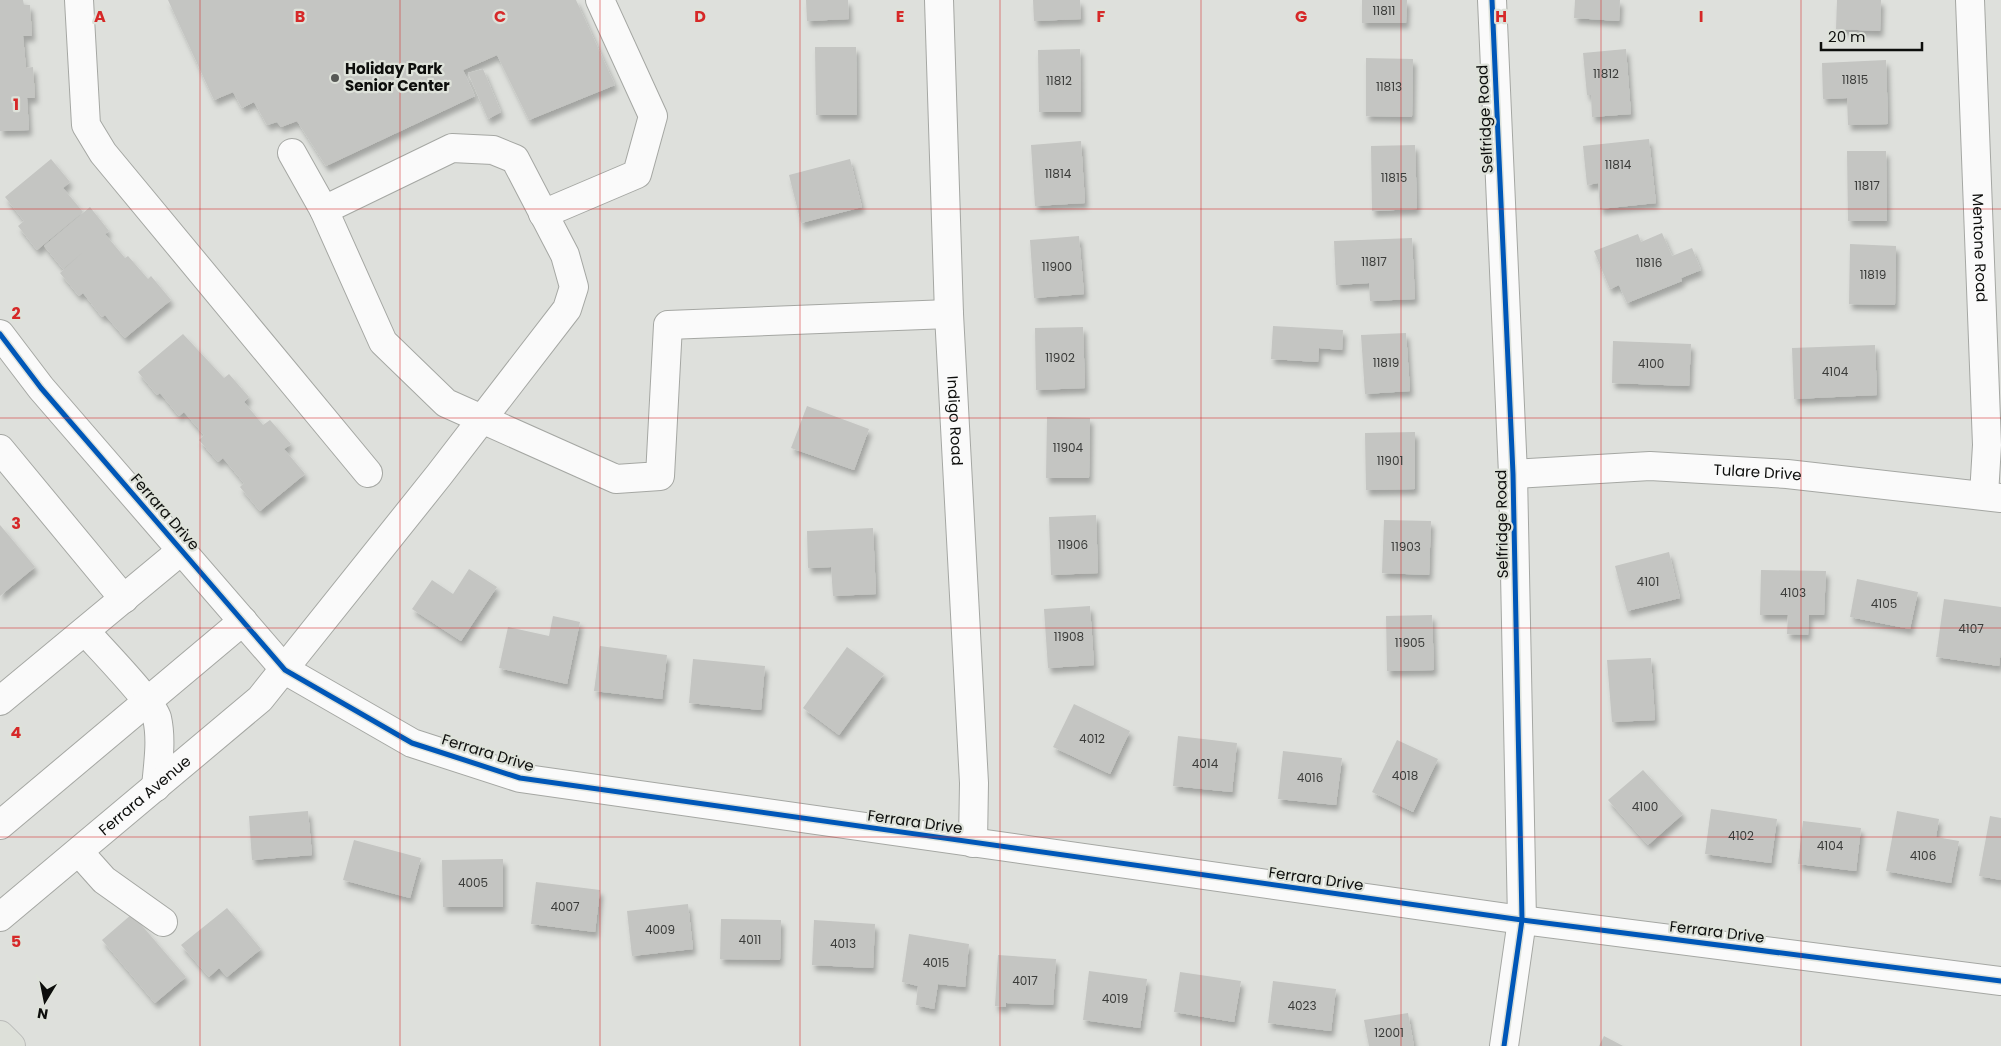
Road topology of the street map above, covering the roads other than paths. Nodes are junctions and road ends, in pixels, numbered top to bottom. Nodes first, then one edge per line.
1 (80, 0) edge
2 (600, 0) edge
3 (939, 0) edge
4 (1492, 0) edge
5 (1970, 0) edge
6 (292, 153) dead end
7 (324, 210) junction
8 (544, 214) junction
9 (949, 314) junction
10 (0, 334) edge
11 (482, 419) junction
12 (0, 449) edge
13 (368, 473) dead end
14 (1513, 474) junction
15 (1992, 496) edge
16 (182, 550) junction
17 (124, 599) junction
18 (243, 621) junction
19 (85, 631) junction
20 (285, 670) junction
21 (0, 701) edge
22 (146, 702) junction
23 (156, 787) junction
24 (0, 825) edge
25 (973, 843) junction
26 (79, 852) junction
27 (0, 917) edge
28 (1522, 920) junction
29 (163, 922) dead end
30 (2001, 981) edge
31 (0, 1035) edge
32 (11, 1046) edge
33 (1504, 1046) edge

1 - 13 street
2 - 8 street
3 - 9 street, Indigo Road
4 - 14 street, Selfridge Road
5 - 15 street, Mentone Road
6 - 7 street
7 - 8 street, Ferrara Avenue
7 - 11 street
8 - 11 street, Ferrara Avenue
9 - 11 street
9 - 25 street, Indigo Road
10 - 16 street, Ferrara Drive
11 - 20 street, Ferrara Avenue
12 - 17 street
14 - 15 street, Tulare Drive
14 - 28 street, Selfridge Road
16 - 17 street
16 - 18 street, Ferrara Drive
17 - 19 street
18 - 20 street, Ferrara Drive
18 - 22 street
19 - 21 street
19 - 22 street
20 - 23 street, Ferrara Avenue
20 - 25 street, Ferrara Drive
22 - 23 street
22 - 24 street
23 - 26 street, Ferrara Avenue
25 - 28 street, Ferrara Drive
26 - 27 street, Ferrara Avenue
26 - 29 street
28 - 30 street, Ferrara Drive
28 - 33 street, Selfridge Road
31 - 32 main road

